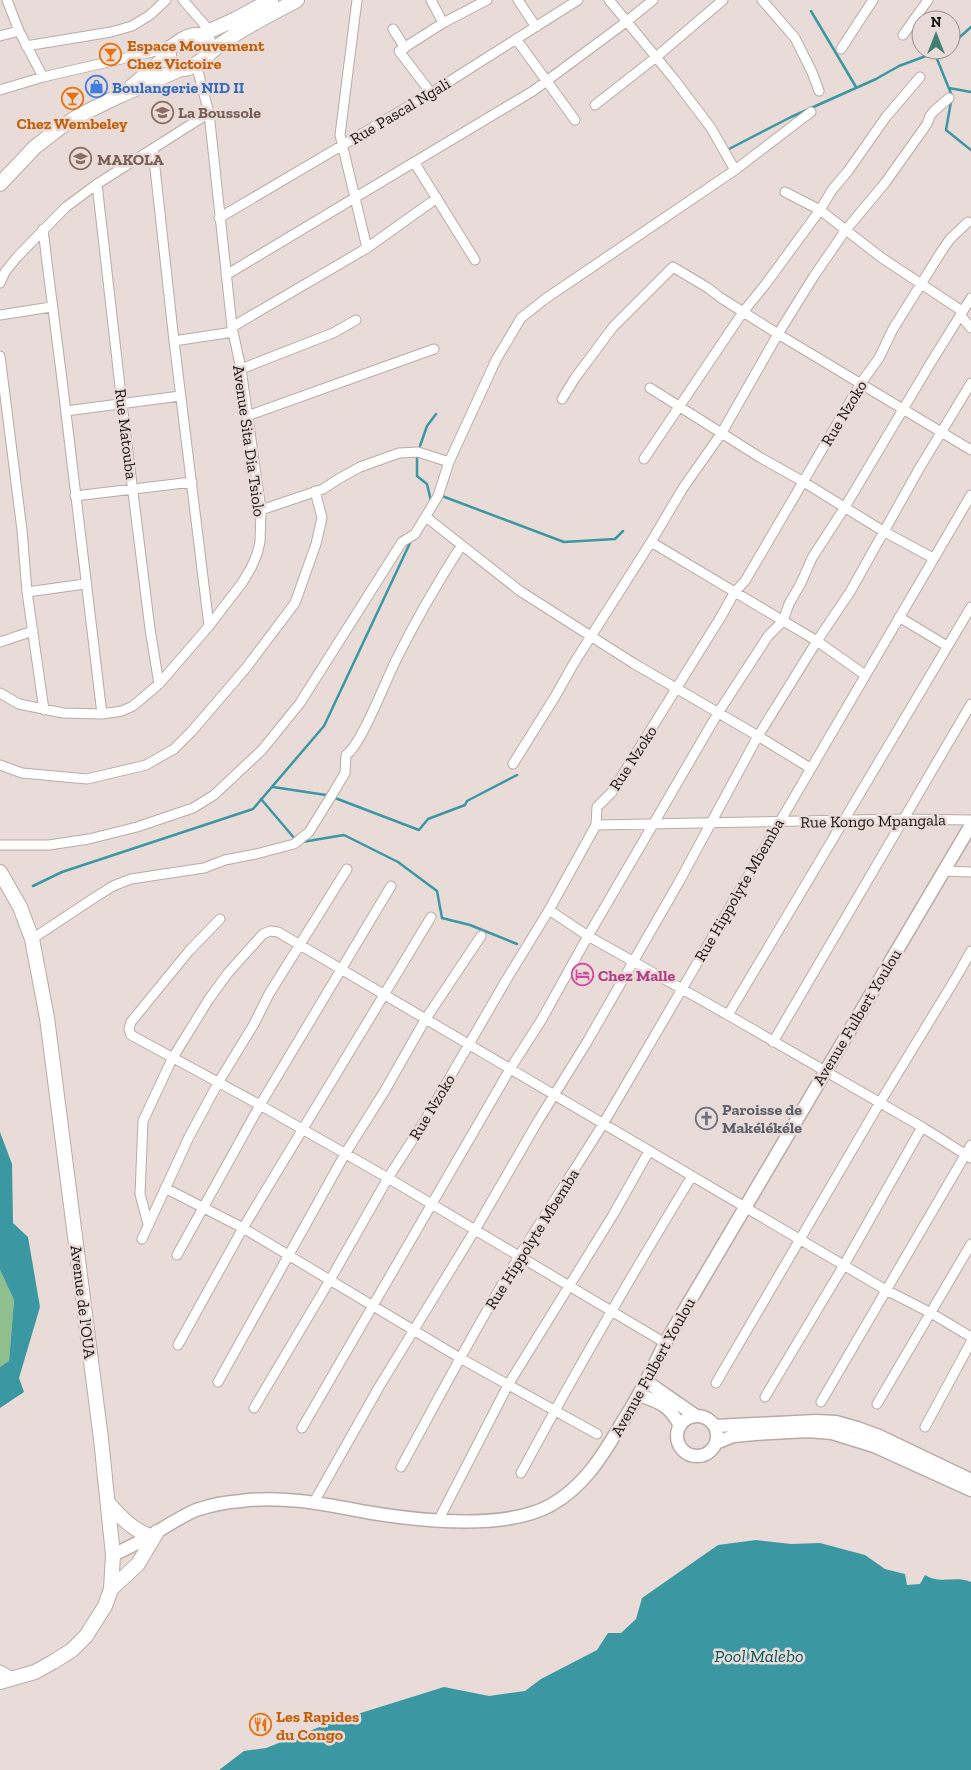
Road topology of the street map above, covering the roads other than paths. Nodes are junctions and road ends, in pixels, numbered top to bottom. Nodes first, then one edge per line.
1 (7, 0) edge
2 (166, 0) edge
3 (183, 0) edge
4 (271, 0) edge
5 (297, 0) edge
6 (357, 0) edge
7 (431, 0) edge
8 (487, 0) edge
9 (518, 0) edge
10 (578, 0) edge
11 (609, 0) edge
12 (653, 0) edge
13 (723, 0) edge
14 (762, 0) edge
15 (873, 0) edge
16 (928, 0) edge
17 (626, 22) junction
18 (443, 23) junction
19 (536, 27) junction
20 (393, 29) dead end
21 (18, 31) junction
22 (206, 33) junction
23 (903, 35) dead end
24 (0, 36) edge
25 (516, 40) junction
26 (26, 46) junction
27 (405, 48) junction
28 (841, 49) dead end
29 (169, 52) junction
30 (210, 53) junction
31 (655, 58) junction
32 (196, 64) junction
33 (181, 69) junction
34 (43, 77) junction
35 (920, 77) dead end
36 (547, 81) junction
37 (0, 90) edge
38 (819, 91) dead end
39 (431, 93) junction
40 (119, 96) junction
41 (949, 98) dead end
42 (595, 105) dead end
43 (811, 112) dead end
44 (209, 113) junction
45 (575, 120) dead end
46 (342, 145) junction
47 (153, 150) junction
48 (414, 162) junction
49 (735, 170) junction
50 (0, 184) edge
51 (96, 184) junction
52 (785, 192) dead end
53 (356, 198) junction
54 (437, 198) junction
55 (820, 210) junction
56 (219, 218) junction
57 (968, 222) dead end
58 (43, 229) junction
59 (845, 231) junction
60 (367, 248) junction
61 (475, 260) dead end
62 (226, 275) junction
63 (0, 283) edge
64 (920, 284) junction
65 (971, 298) edge
66 (51, 307) junction
67 (743, 312) junction
68 (961, 313) junction
69 (0, 315) edge
70 (356, 320) dead end
71 (971, 328) edge
72 (233, 330) junction
73 (778, 334) junction
74 (174, 341) junction
75 (434, 349) dead end
76 (0, 356) edge
77 (241, 370) junction
78 (861, 383) junction
79 (971, 383) edge
80 (650, 388) dead end
81 (180, 396) junction
82 (562, 399) dead end
83 (122, 404) junction
84 (679, 407) junction
85 (903, 410) junction
86 (66, 412) junction
87 (247, 416) junction
88 (942, 432) junction
89 (721, 434) junction
90 (971, 450) edge
91 (644, 459) dead end
92 (449, 462) junction
93 (802, 481) junction
94 (192, 482) junction
95 (132, 489) junction
96 (315, 491) junction
97 (971, 494) edge
98 (76, 496) junction
99 (845, 507) junction
100 (260, 510) junction
101 (426, 517) junction
102 (883, 531) junction
103 (651, 542) junction
104 (461, 546) junction
105 (933, 558) junction
106 (85, 584) junction
107 (27, 592) junction
108 (734, 593) junction
109 (971, 607) edge
110 (899, 617) junction
111 (783, 621) junction
112 (209, 626) junction
113 (33, 631) junction
114 (592, 637) junction
115 (817, 641) junction
116 (0, 642) edge
117 (947, 646) junction
118 (865, 675) junction
119 (159, 684) junction
120 (677, 688) junction
121 (0, 693) edge
122 (971, 704) edge
123 (44, 710) junction
124 (718, 713) junction
125 (102, 714) junction
126 (758, 736) junction
127 (513, 764) dead end
128 (0, 765) edge
129 (810, 768) junction
130 (902, 819) junction
131 (845, 820) junction
132 (971, 820) edge
133 (712, 822) junction
134 (779, 822) junction
135 (654, 824) junction
136 (596, 825) junction
137 (971, 825) edge
138 (0, 845) edge
139 (347, 869) dead end
140 (944, 871) junction
141 (0, 872) edge
142 (971, 872) edge
143 (391, 886) dead end
144 (549, 910) junction
145 (431, 917) dead end
146 (220, 920) dead end
147 (482, 936) dead end
148 (588, 936) junction
149 (32, 939) junction
150 (300, 945) junction
151 (971, 951) edge
152 (633, 961) junction
153 (342, 969) junction
154 (681, 988) junction
155 (384, 994) junction
156 (728, 1015) junction
157 (425, 1020) junction
158 (773, 1042) junction
159 (469, 1045) junction
160 (172, 1059) junction
161 (510, 1070) junction
162 (825, 1072) junction
163 (218, 1083) junction
164 (555, 1095) junction
165 (879, 1104) junction
166 (260, 1105) junction
167 (602, 1124) junction
168 (922, 1127) junction
169 (302, 1129) junction
170 (971, 1146) edge
171 (649, 1151) junction
172 (345, 1154) junction
173 (968, 1156) edge
174 (692, 1176) junction
175 (388, 1178) junction
176 (165, 1188) junction
177 (432, 1205) junction
178 (204, 1207) junction
179 (745, 1207) junction
180 (148, 1224) junction
181 (243, 1228) junction
182 (475, 1230) junction
183 (142, 1239) dead end
184 (799, 1239) junction
185 (971, 1244) edge
186 (176, 1255) dead end
187 (287, 1255) junction
188 (519, 1256) junction
189 (844, 1265) junction
190 (330, 1280) junction
191 (569, 1285) junction
192 (886, 1290) junction
193 (372, 1306) junction
194 (612, 1310) junction
195 (931, 1313) junction
196 (415, 1330) junction
197 (971, 1337) edge
198 (664, 1342) junction
199 (971, 1342) edge
200 (178, 1345) dead end
201 (460, 1358) junction
202 (218, 1382) dead end
203 (647, 1382) junction
204 (716, 1382) dead end
205 (508, 1385) junction
206 (639, 1395) junction
207 (765, 1397) dead end
208 (821, 1402) dead end
209 (877, 1404) dead end
210 (254, 1408) dead end
211 (554, 1411) junction
212 (696, 1416) junction
213 (680, 1426) junction
214 (715, 1426) junction
215 (925, 1427) dead end
216 (302, 1428) dead end
217 (597, 1434) dead end
218 (716, 1443) junction
219 (401, 1467) dead end
220 (521, 1473) dead end
221 (971, 1480) edge
222 (971, 1490) edge
223 (314, 1502) junction
224 (108, 1503) junction
225 (438, 1521) junction
226 (154, 1534) junction
227 (113, 1555) junction
228 (111, 1589) junction
229 (0, 1670) edge
230 (7, 1680) edge

1 - 21 street
2 - 26 street
3 - 22 street
4 - 22 main road
5 - 30 main road
6 - 46 street
7 - 18 street
8 - 18 street
9 - 19 street
10 - 19 street, Rue Pascal Ngali
11 - 17 street
12 - 17 street
13 - 31 street
14 - 38 street
15 - 28 street
16 - 23 street
17 - 31 street
17 - 36 street
18 - 27 street
19 - 25 street, Rue Pascal Ngali
20 - 27 street
21 - 24 street
21 - 26 street
22 - 29 main road
22 - 30 main road
25 - 36 street
25 - 39 street, Rue Pascal Ngali
26 - 34 street
27 - 39 street
29 - 33 main road
29 - 34 street
29 - 40 main road
30 - 32 main road
31 - 42 street
31 - 49 street
32 - 33 main road
32 - 44 street, Avenue Sita Dia Tsiolo
33 - 40 main road
34 - 37 street
35 - 55 street
36 - 45 street
36 - 48 street
39 - 46 street, Rue Pascal Ngali
40 - 50 main road
41 - 59 street
43 - 49 street
44 - 47 street
44 - 56 street, Avenue Sita Dia Tsiolo
46 - 53 street
46 - 56 street, Rue Pascal Ngali
47 - 51 street
47 - 74 street
48 - 53 street
48 - 54 street
49 - 92 street
51 - 58 street
51 - 83 street, Rue Matouba
52 - 55 street
53 - 60 street
53 - 62 street
54 - 60 street
54 - 61 street
55 - 59 street
55 - 67 street
56 - 62 street, Avenue Sita Dia Tsiolo
57 - 64 street, Rue Nzoko
58 - 63 street
58 - 66 street
59 - 64 street
59 - 73 street
60 - 72 street
62 - 72 street, Avenue Sita Dia Tsiolo
64 - 68 street
64 - 78 street, Rue Nzoko
65 - 68 street
66 - 69 street
66 - 86 street
67 - 73 street
67 - 82 street
67 - 84 street
68 - 71 street
68 - 85 street
70 - 77 street
72 - 74 street
72 - 77 street, Avenue Sita Dia Tsiolo
73 - 78 street
73 - 89 street
74 - 81 street
75 - 87 street
76 - 107 street
77 - 87 street, Avenue Sita Dia Tsiolo
78 - 85 street
78 - 93 street, Rue Nzoko
79 - 88 street
80 - 84 street
81 - 83 street
81 - 94 street
83 - 86 street
83 - 95 street, Rue Matouba
84 - 89 street
84 - 91 street
85 - 88 street
85 - 99 street
86 - 98 street
87 - 100 street, Avenue Sita Dia Tsiolo
88 - 90 street
88 - 102 street
89 - 93 street
89 - 103 street
92 - 96 street
92 - 101 street
93 - 99 street
93 - 108 street, Rue Nzoko
94 - 95 street
94 - 112 street
95 - 98 street
95 - 119 street, Rue Matouba
96 - 100 street
96 - 128 street
97 - 105 street, Rue Hippolyte Mbemba
98 - 106 street
99 - 102 street
99 - 111 street
100 - 112 street, Avenue Sita Dia Tsiolo
101 - 104 street
101 - 138 street
102 - 105 street
102 - 115 street
103 - 108 street
103 - 114 street
104 - 114 street
104 - 149 street
105 - 110 street, Rue Hippolyte Mbemba
106 - 107 street
106 - 125 street
107 - 113 street
108 - 111 street
108 - 120 street, Rue Nzoko
109 - 117 street
110 - 117 street
110 - 118 street, Rue Hippolyte Mbemba
111 - 115 street
111 - 124 street
112 - 119 street, Avenue Sita Dia Tsiolo
113 - 116 street
113 - 123 street
114 - 120 street
114 - 127 street
115 - 118 street
115 - 126 street
117 - 131 street
118 - 129 street, Rue Hippolyte Mbemba
119 - 125 street, Avenue Sita Dia Tsiolo
120 - 124 street
120 - 136 street, Rue Nzoko
121 - 123 street, Avenue Sita Dia Tsiolo
122 - 130 street
123 - 125 street, Avenue Sita Dia Tsiolo
124 - 126 street
124 - 135 street
126 - 129 street
126 - 133 street
129 - 134 street, Rue Hippolyte Mbemba
130 - 131 street, Rue Kongo Mpangala
130 - 132 street, Rue Kongo Mpangala
130 - 158 street
131 - 134 street, Rue Kongo Mpangala
131 - 156 street
133 - 134 street, Rue Kongo Mpangala
133 - 135 street, Rue Kongo Mpangala
133 - 152 street
134 - 154 street, Rue Hippolyte Mbemba
135 - 136 street, Rue Kongo Mpangala
135 - 148 street
136 - 144 street, Rue Nzoko
137 - 140 main road, Avenue Fulbert Youlou
139 - 150 street
140 - 142 street
140 - 162 main road, Avenue Fulbert Youlou
141 - 149 main road, Avenue de l'OUA
143 - 153 street
144 - 148 street
144 - 159 street, Rue Nzoko
145 - 155 street
146 - 160 street
147 - 157 street
148 - 152 street
148 - 161 street
149 - 224 main road, Avenue de l'OUA
150 - 153 street
150 - 160 street
150 - 163 street
151 - 165 street
152 - 154 street
152 - 164 street
153 - 155 street
153 - 166 street
154 - 156 street
154 - 167 street, Rue Hippolyte Mbemba
155 - 157 street
155 - 169 street
156 - 158 street
157 - 159 street
157 - 172 street
158 - 162 street
159 - 161 street
159 - 175 street, Rue Nzoko
160 - 163 street
160 - 180 street
161 - 164 street
161 - 177 street
162 - 165 street
162 - 179 main road, Avenue Fulbert Youlou
163 - 166 street
163 - 176 street
164 - 167 street
164 - 182 street
165 - 168 street
165 - 184 street
166 - 169 street
166 - 178 street
167 - 171 street
167 - 188 street, Rue Hippolyte Mbemba
168 - 173 street
168 - 189 street
169 - 172 street
169 - 181 street
170 - 173 street
171 - 174 street
171 - 191 street
172 - 175 street
172 - 187 street
173 - 192 street
174 - 179 street
174 - 194 street
175 - 177 street
175 - 190 street, Rue Nzoko
176 - 178 street
176 - 180 street
177 - 182 street
177 - 193 street
178 - 181 street
178 - 186 street
179 - 184 street
179 - 198 main road, Avenue Fulbert Youlou
180 - 183 street
181 - 187 street
181 - 200 street
182 - 188 street
182 - 196 street
184 - 189 street
184 - 204 street
185 - 195 street
187 - 190 street
187 - 202 street
188 - 191 street
188 - 201 street, Rue Hippolyte Mbemba
189 - 192 street
189 - 207 street
190 - 193 street
190 - 210 street, Rue Nzoko
191 - 194 street
191 - 205 street
192 - 195 street
192 - 208 street
193 - 196 street
193 - 216 street
194 - 198 street
194 - 211 street
195 - 197 street
195 - 209 street
196 - 201 street
196 - 223 street
198 - 203 main road, Avenue Fulbert Youlou
199 - 215 street
201 - 205 street
201 - 219 street, Rue Hippolyte Mbemba
203 - 206 main road, Avenue Fulbert Youlou
203 - 212 main road
205 - 211 street
205 - 225 street
206 - 213 main road
206 - 225 main road, Avenue Fulbert Youlou
211 - 217 street
211 - 220 street
212 - 213 main road
212 - 214 main road
213 - 218 main road
214 - 218 main road
214 - 221 main road
218 - 222 main road
223 - 225 main road, Avenue Fulbert Youlou
223 - 226 main road, Avenue Fulbert Youlou
224 - 226 main road
224 - 227 main road, Avenue de l'OUA
226 - 227 main road, Avenue Fulbert Youlou
226 - 228 main road
227 - 228 main road, Avenue de l'OUA
228 - 230 main road, Avenue de l'OUA
229 - 230 street

